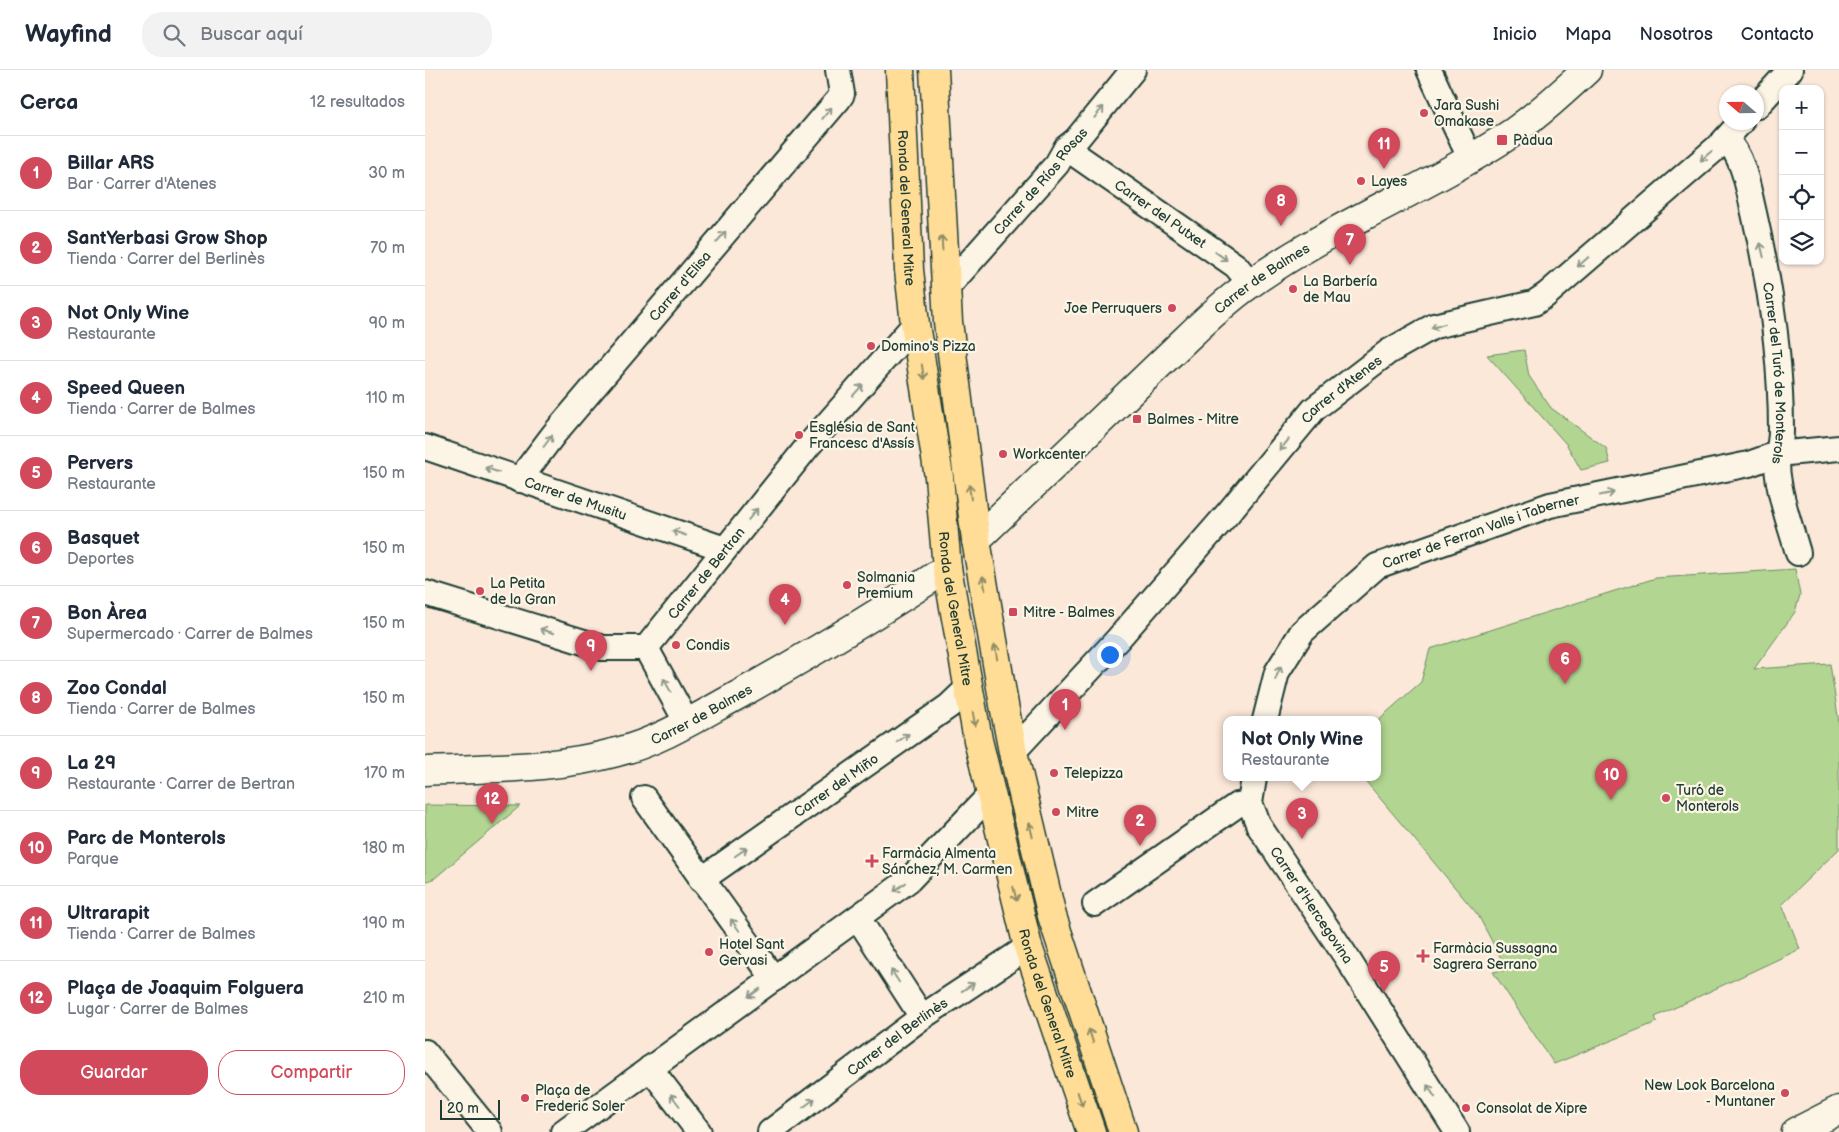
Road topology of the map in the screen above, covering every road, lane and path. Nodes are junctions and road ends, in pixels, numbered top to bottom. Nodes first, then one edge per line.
1 (838, 70) edge
2 (900, 70) edge
3 (933, 70) edge
4 (1133, 70) edge
5 (1429, 70) edge
6 (1587, 70) edge
7 (1790, 70) edge
8 (1764, 98) edge
9 (1734, 130) edge
10 (1066, 148) junction
11 (1470, 158) junction
12 (1250, 283) junction
13 (945, 290) junction
14 (915, 324) junction
15 (425, 447) edge
16 (1839, 448) edge
17 (1777, 454) junction
18 (519, 480) junction
19 (976, 540) junction
20 (725, 549) junction
21 (1798, 553) dead end
22 (947, 568) junction
23 (425, 593) edge
24 (646, 648) junction
25 (969, 688) junction
26 (1266, 716) edge
27 (687, 723) junction
28 (1013, 752) junction
29 (425, 771) edge
30 (1254, 781) edge
31 (990, 795) junction
32 (643, 798) dead end
33 (1250, 804) junction
34 (701, 880) junction
35 (1095, 904) dead end
36 (857, 918) junction
37 (1028, 947) junction
38 (774, 979) junction
39 (922, 1017) junction
40 (425, 1052) edge
41 (650, 1068) junction
42 (1839, 1110) edge
43 (490, 1132) edge
44 (563, 1132) edge
45 (699, 1132) edge
46 (770, 1132) edge
47 (1091, 1132) edge
48 (1123, 1132) edge
49 (1457, 1132) edge
50 (1796, 1132) edge

18 -> 1 street, Carrer d'Elisa
2 - 14 main road, Ronda del General Mitre
13 -> 3 main road
10 -> 4 street, Carrer de Ríos Rosas
5 - 11 street
6 - 11 main road, Carrer de Balmes
7 - 8 street
17 -> 9 street, Carrer del Turó de Monterols
9 -> 28 street, Carrer d'Atenes
10 -> 12 street, Carrer del Putxet
10 - 13 street, Carrer de Ríos Rosas
11 - 12 main road, Carrer de Balmes
12 - 19 main road, Carrer de Balmes
13 - 14 main road
19 -> 13 main road
20 -> 14 street, Carrer de Bertran
14 -> 22 main road, Ronda del General Mitre
18 -> 15 street, Carrer de Musitu
16 - 17 street, Carrer de Ferran Valls i Taberner
17 - 21 street, Carrer del Turó de Monterols
26 -> 17 street, Carrer de Ferran Valls i Taberner
20 -> 18 street, Carrer de Musitu
19 - 22 main road
28 -> 19 main road
20 - 24 street, Carrer de Bertran
22 - 25 main road, Ronda del General Mitre
22 - 27 main road, Carrer de Balmes
24 -> 23 street
27 -> 24 street
25 -> 31 main road, Ronda del General Mitre
34 -> 25 street, Carrer del Miño
27 - 29 main road, Carrer de Balmes
48 -> 28 main road
30 - 33 street
31 -> 36 street
31 -> 37 main road, Ronda del General Mitre
32 - 34 street
33 - 35 street
49 -> 33 street, Carrer d'Hercegovina
38 -> 34 street
36 - 38 street
39 -> 36 street
39 -> 37 street, Carrer del Berlinès
37 -> 47 main road, Ronda del General Mitre
38 -> 41 street
46 -> 39 street, Carrer del Berlinès
40 - 43 street
41 - 44 street
45 -> 41 street
42 - 50 main road

